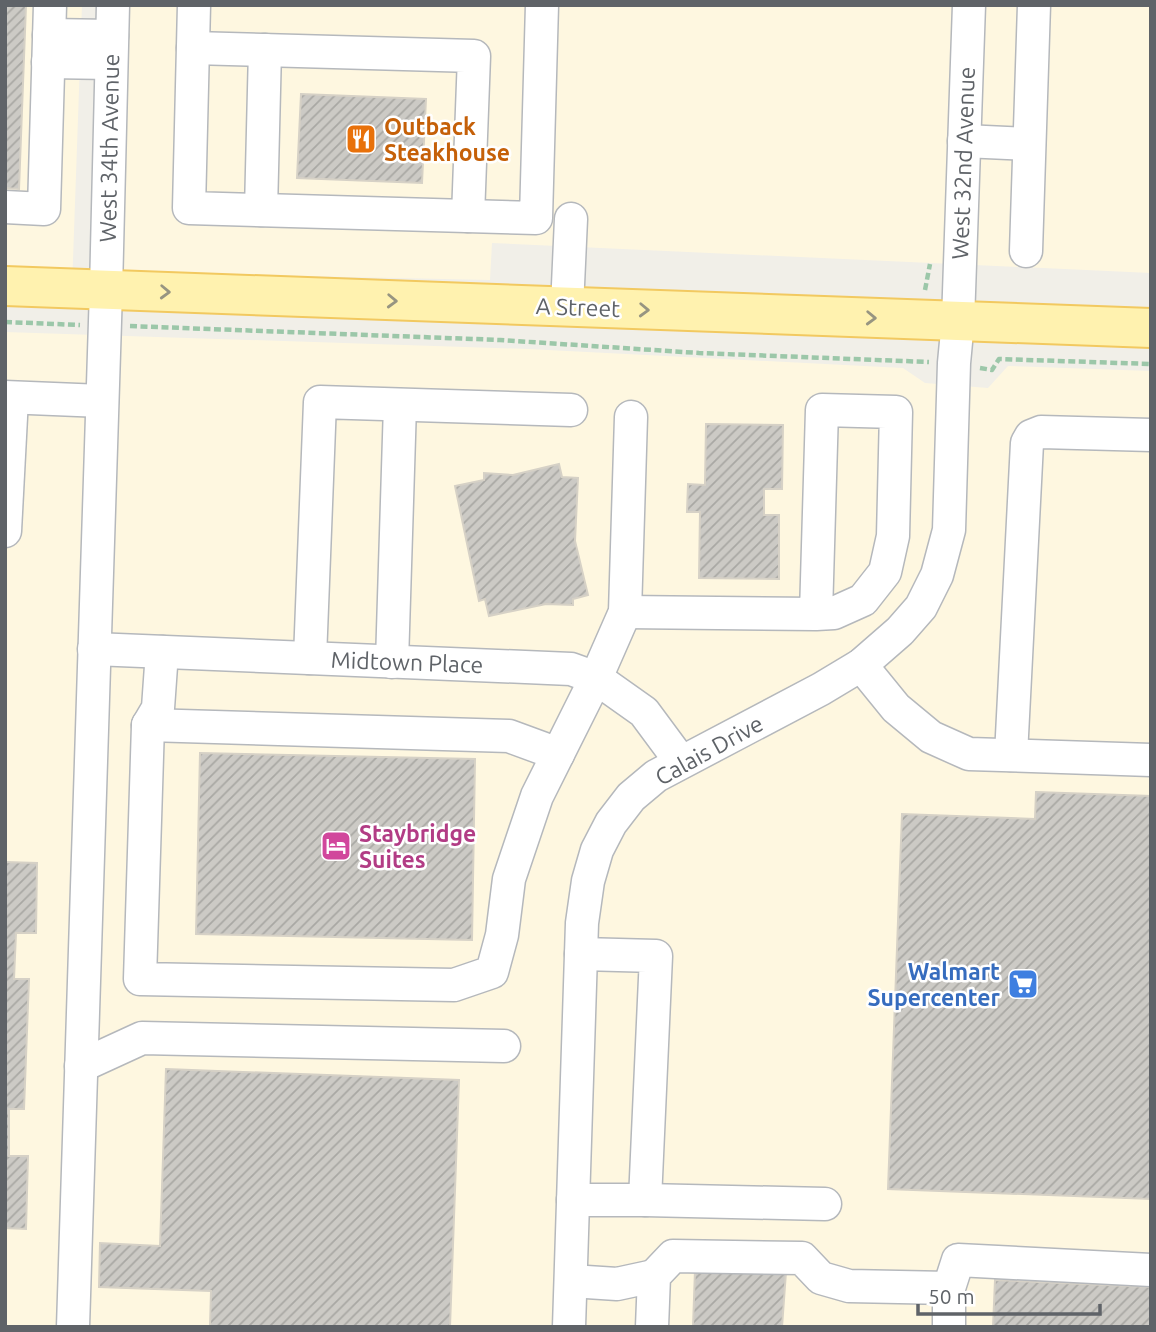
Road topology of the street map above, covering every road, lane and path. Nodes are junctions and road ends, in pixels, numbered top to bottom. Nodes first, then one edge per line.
1 (113, 5) edge
2 (194, 5) edge
3 (542, 5) edge
4 (969, 5) edge
5 (1034, 5) edge
6 (49, 34) edge
7 (193, 48) junction
8 (112, 50) junction
9 (265, 50) junction
10 (964, 141) junction
11 (1029, 144) junction
12 (5, 207) edge
13 (261, 210) junction
14 (468, 216) junction
15 (570, 219) dead end
16 (1026, 251) dead end
17 (5, 286) edge
18 (567, 307) junction
19 (105, 308) junction
20 (958, 321) junction
21 (5, 322) edge
22 (1151, 328) edge
23 (954, 363) junction
24 (1151, 364) edge
25 (9, 398) edge
26 (102, 401) junction
27 (400, 405) junction
28 (571, 410) dead end
29 (631, 417) dead end
30 (1151, 435) edge
31 (5, 531) edge
32 (625, 612) junction
33 (816, 614) junction
34 (94, 649) junction
35 (162, 652) junction
36 (310, 658) junction
37 (391, 662) junction
38 (861, 665) junction
39 (596, 678) junction
40 (148, 725) junction
41 (558, 754) junction
42 (1011, 755) junction
43 (1151, 760) edge
44 (681, 762) junction
45 (581, 954) junction
46 (504, 1046) dead end
47 (82, 1066) junction
48 (573, 1200) junction
49 (645, 1200) junction
50 (825, 1204) dead end
51 (1151, 1270) edge
52 (654, 1276) junction
53 (571, 1281) junction
54 (949, 1288) junction
55 (73, 1327) edge
56 (569, 1327) edge
57 (652, 1327) edge
58 (950, 1327) edge

1 - 8 street, West 34th Avenue
2 - 7 street
3 - 14 street
4 - 10 street, West 32nd Avenue
5 - 11 street
6 - 8 street
6 - 12 street
7 - 9 street
7 - 13 street
8 - 19 street, West 34th Avenue
9 - 13 street
9 - 14 street
10 - 11 street
10 - 20 street, West 32nd Avenue
11 - 16 street
13 - 14 street
15 - 18 street
17 - 19 main road, A Street
19 -> 18 main road, A Street
18 -> 20 main road, A Street
19 - 21 path
19 - 23 path
19 - 26 street, West 34th Avenue
20 - 22 main road, A Street
20 - 23 street, Calais Drive
23 - 24 path
23 - 38 street, Calais Drive
25 - 26 street
25 - 31 street
26 - 34 street, West 34th Avenue
27 - 28 street
27 - 36 street
27 - 37 street
29 - 32 street
30 - 42 street
32 - 33 street
32 - 39 street
33 - 33 street
34 - 35 street, Midtown Place
34 - 47 street, West 34th Avenue
35 - 36 street, Midtown Place
35 - 40 street
36 - 37 street, Midtown Place
37 - 39 street, Midtown Place
38 - 42 street
38 - 44 street, Calais Drive
39 - 41 street
39 - 44 street, Midtown Place
40 - 41 street
40 - 41 street
42 - 43 street
44 - 45 street, Calais Drive
45 - 48 street, Calais Drive
45 - 49 street
46 - 47 street
47 - 55 street, West 34th Avenue
48 - 49 street
48 - 53 street, Calais Drive
49 - 50 street
51 - 54 street
52 - 53 street
52 - 54 street
52 - 57 street
53 - 56 street, Calais Drive
54 - 58 street

